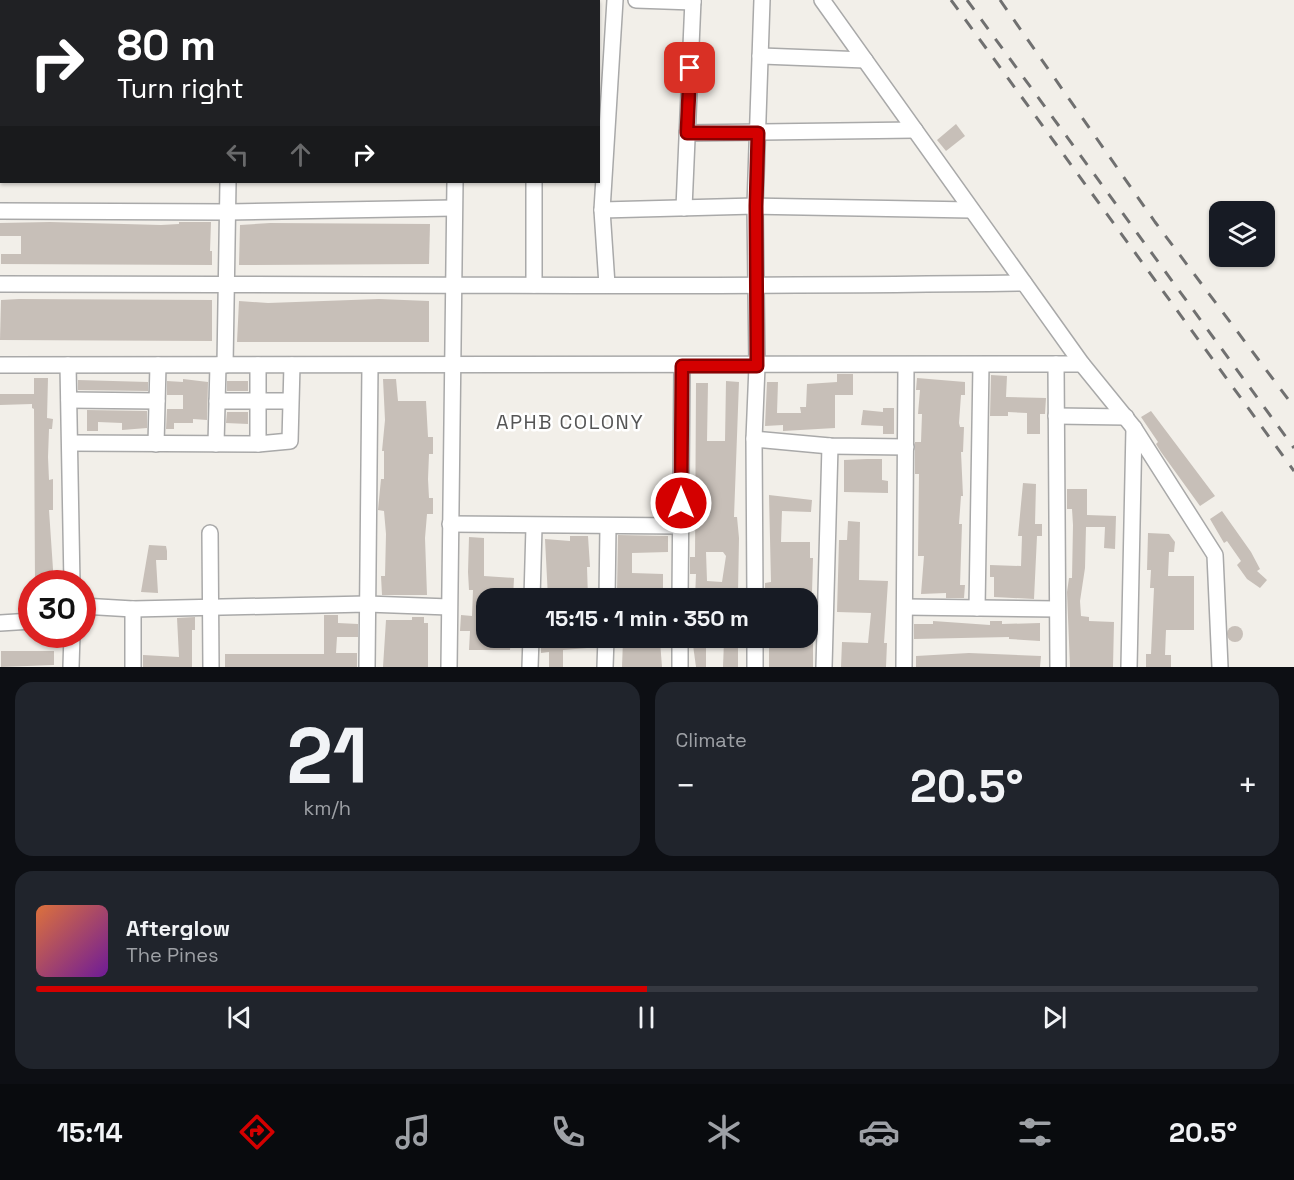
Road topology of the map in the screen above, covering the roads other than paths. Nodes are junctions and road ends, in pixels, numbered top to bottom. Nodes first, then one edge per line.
1 (615, 0) edge
2 (636, 0) edge
3 (762, 0) edge
4 (822, 0) edge
5 (693, 1) edge
6 (760, 56) junction
7 (865, 60) junction
8 (915, 130) junction
9 (687, 133) junction
10 (758, 133) junction
11 (228, 183) edge
12 (455, 183) edge
13 (534, 183) edge
14 (756, 206) junction
15 (454, 208) junction
16 (684, 208) junction
17 (602, 210) junction
18 (972, 210) junction
19 (0, 211) edge
20 (228, 212) junction
21 (1023, 283) junction
22 (0, 284) edge
23 (228, 284) junction
24 (453, 284) junction
25 (534, 285) junction
26 (606, 285) junction
27 (756, 287) junction
28 (0, 364) edge
29 (1056, 364) junction
30 (1082, 364) junction
31 (68, 365) junction
32 (158, 365) junction
33 (221, 365) junction
34 (258, 365) junction
35 (292, 365) junction
36 (906, 365) junction
37 (981, 365) junction
38 (370, 366) junction
39 (453, 366) junction
40 (682, 366) junction
41 (757, 366) junction
42 (69, 400) junction
43 (157, 401) junction
44 (217, 401) junction
45 (259, 401) junction
46 (290, 401) junction
47 (1056, 416) junction
48 (1130, 423) junction
49 (754, 439) junction
50 (70, 443) junction
51 (156, 444) junction
52 (216, 444) junction
53 (258, 444) junction
54 (830, 446) junction
55 (906, 447) junction
56 (450, 524) junction
57 (681, 526) junction
58 (534, 527) junction
59 (608, 527) junction
60 (210, 533) dead end
61 (72, 570) edge
62 (532, 588) edge
63 (607, 588) edge
64 (680, 588) edge
65 (755, 588) edge
66 (368, 604) junction
67 (210, 606) junction
68 (96, 607) edge
69 (449, 607) junction
70 (905, 607) junction
71 (977, 608) junction
72 (133, 609) junction
73 (1058, 609) junction
74 (18, 622) edge
75 (0, 623) edge
76 (72, 648) edge
77 (531, 648) edge
78 (606, 648) edge
79 (680, 648) edge
80 (755, 648) edge
81 (71, 667) edge
82 (133, 667) edge
83 (211, 667) edge
84 (367, 667) edge
85 (449, 667) edge
86 (530, 667) edge
87 (605, 667) edge
88 (680, 667) edge
89 (755, 667) edge
90 (824, 667) edge
91 (904, 667) edge
92 (1058, 667) edge
93 (1129, 667) edge
94 (1220, 667) edge

1 - 17 street
2 - 5 street
3 - 6 street
4 - 7 street
5 - 9 street
6 - 7 street
6 - 10 street
7 - 8 street
8 - 10 street
8 - 18 street
9 - 10 street
9 - 16 street
10 - 14 street
11 - 20 street
12 - 15 street
13 - 25 street
14 - 16 street
14 - 18 street
14 - 27 street
15 - 20 street
15 - 24 street
16 - 17 street
17 - 26 street
18 - 21 street
19 - 20 street
20 - 23 street
21 - 27 street
21 - 30 street
22 - 23 street
23 - 24 street
23 - 33 street
24 - 25 street
24 - 39 street
25 - 26 street
26 - 27 street
27 - 41 street
28 - 31 street
29 - 30 street
29 - 37 street
29 - 47 street
30 - 48 street
31 - 32 street
31 - 42 street
32 - 33 street
32 - 43 street
33 - 34 street
33 - 44 street
34 - 35 street
34 - 45 street
35 - 38 street
35 - 46 street
36 - 37 street
36 - 41 street
36 - 55 street
37 - 71 street
38 - 39 street
38 - 66 street
39 - 40 street
39 - 56 street
40 - 41 street
40 - 57 street
41 - 49 street
42 - 43 street
42 - 50 street
43 - 51 street
44 - 45 street
44 - 52 street
45 - 46 street
45 - 53 street
46 - 53 street
47 - 48 street
47 - 73 street
48 - 93 street
48 - 94 street
49 - 54 street
49 - 65 street
50 - 51 street
50 - 61 street
51 - 52 street
52 - 53 street
54 - 55 street
54 - 90 street
55 - 70 street
56 - 58 street
56 - 69 street
57 - 59 street
57 - 64 street
58 - 59 street
58 - 62 street
59 - 63 street
60 - 67 street
66 - 67 street
66 - 69 street
66 - 84 street
67 - 72 street
67 - 83 street
68 - 72 street
69 - 85 street
70 - 71 street
70 - 91 street
71 - 73 street
72 - 82 street
73 - 92 street
74 - 75 street
76 - 81 street
77 - 86 street
78 - 87 street
79 - 88 street
80 - 89 street

